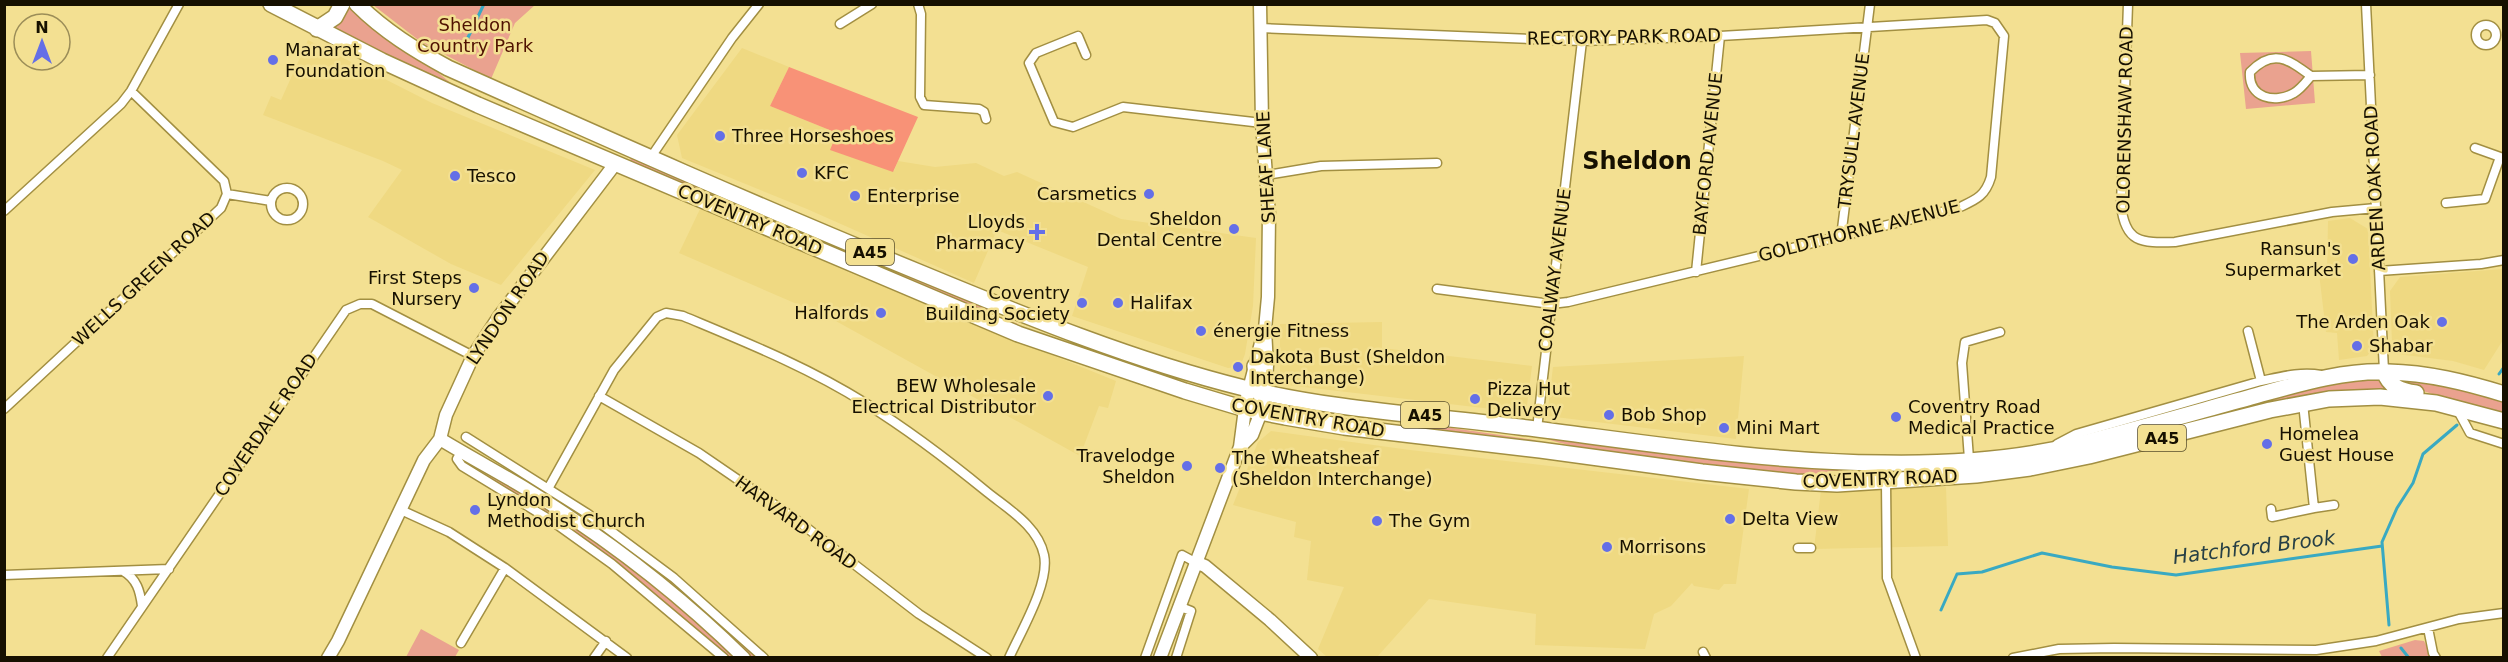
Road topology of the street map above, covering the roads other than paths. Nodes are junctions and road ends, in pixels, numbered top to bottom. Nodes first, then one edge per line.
1 (179, 4) edge
2 (271, 4) edge
3 (342, 4) edge
4 (357, 4) edge
5 (759, 4) edge
6 (872, 4) edge
7 (918, 4) edge
8 (1260, 4) edge
9 (1870, 4) edge
10 (2128, 4) edge
11 (2366, 4) edge
12 (1987, 20) joint
13 (840, 24) dead end
14 (1868, 26) junction
15 (1260, 28) junction
16 (317, 29) junction
17 (1720, 36) junction
18 (1582, 41) junction
19 (1086, 55) dead end
20 (448, 68) junction
21 (2370, 75) junction
22 (2311, 76) junction
23 (131, 91) junction
24 (986, 119) dead end
25 (1262, 123) junction
26 (2475, 148) dead end
27 (2502, 157) edge
28 (651, 158) junction
29 (1437, 163) dead end
30 (615, 164) junction
31 (1267, 175) junction
32 (227, 194) junction
33 (271, 201) dead end
34 (2446, 203) dead end
35 (2376, 208) junction
36 (4, 211) edge
37 (1841, 237) junction
38 (2504, 260) edge
39 (2379, 271) junction
40 (1696, 272) junction
41 (1437, 289) dead end
42 (1551, 304) junction
43 (2248, 331) dead end
44 (2000, 332) dead end
45 (473, 356) junction
46 (1261, 366) joint
47 (2384, 371) junction
48 (2330, 377) junction
49 (2261, 381) junction
50 (2504, 394) edge
51 (599, 396) junction
52 (1255, 402) junction
53 (2303, 403) junction
54 (2436, 403) junction
55 (2456, 407) junction
56 (4, 409) edge
57 (2504, 421) edge
58 (440, 439) junction
59 (470, 439) dead end
60 (1539, 439) junction
61 (2504, 444) edge
62 (1240, 447) junction
63 (2043, 451) junction
64 (461, 452) junction
65 (1969, 459) junction
66 (533, 477) junction
67 (1886, 482) junction
68 (549, 487) junction
69 (524, 488) junction
70 (567, 500) junction
71 (2334, 505) dead end
72 (2314, 508) junction
73 (2271, 509) dead end
74 (401, 510) junction
75 (559, 511) junction
76 (1798, 548) dead end
77 (1811, 548) dead end
78 (1195, 562) junction
79 (505, 568) junction
80 (170, 569) junction
81 (123, 571) junction
82 (4, 575) edge
83 (142, 606) junction
84 (1178, 606) junction
85 (2504, 613) edge
86 (2428, 628) junction
87 (606, 641) junction
88 (461, 643) dead end
89 (107, 657) edge
90 (328, 657) edge
91 (594, 657) edge
92 (627, 657) edge
93 (724, 657) edge
94 (744, 657) edge
95 (764, 657) edge
96 (987, 657) edge
97 (1009, 657) edge
98 (1144, 657) edge
99 (1160, 657) edge
100 (1176, 657) edge
101 (1311, 657) edge
102 (1916, 657) edge
103 (2015, 657) edge
104 (2436, 657) edge

1 - 23 street
2 - 16 highway, A45
3 - 16 highway
4 - 20 highway, COVENTRY ROAD / A45
5 - 28 street
6 - 13 street
7 - 24 street
8 - 15 street, SHEAF LANE
9 - 14 street, TRYSULL AVENUE
10 - 35 street, OLORENSHAW ROAD
11 - 21 street, ARDEN OAK ROAD
12 - 14 street, RECTORY PARK ROAD
12 - 37 street, GOLDTHORNE AVENUE
14 - 17 street, RECTORY PARK ROAD
14 - 37 street, TRYSULL AVENUE
15 - 18 street, RECTORY PARK ROAD
15 - 25 street, SHEAF LANE
16 - 30 highway, COVENTRY ROAD / A45
17 - 18 street, RECTORY PARK ROAD
17 - 40 street, BAYFORD AVENUE
18 - 42 street, COALWAY AVENUE
19 - 25 street
20 - 28 highway, COVENTRY ROAD / A45
20 - 30 highway
21 - 22 street
21 - 35 street, ARDEN OAK ROAD
22 - 22 street
23 - 32 street, WELLS GREEN ROAD
23 - 36 street
25 - 31 street, SHEAF LANE
26 - 27 street
27 - 34 street
28 - 52 highway, COVENTRY ROAD / A45
29 - 31 street
30 - 45 street, LYNDON ROAD
30 - 52 highway, COVENTRY ROAD / A45
31 - 46 street, SHEAF LANE
32 - 33 street
32 - 56 street, WELLS GREEN ROAD
35 - 39 street, ARDEN OAK ROAD
37 - 40 street, GOLDTHORNE AVENUE
38 - 39 street
39 - 47 street, ARDEN OAK ROAD
40 - 42 street, GOLDTHORNE AVENUE
41 - 42 street, GOLDTHORNE AVENUE
42 - 60 street, COALWAY AVENUE
43 - 49 street
44 - 65 street
45 - 58 street, LYNDON ROAD
45 - 80 street, COVERDALE ROAD
46 - 52 highway
47 - 48 highway, COVENTRY ROAD / A45
47 - 50 highway, COVENTRY ROAD / A45
47 - 54 highway
48 - 49 street, COVENTRY ROAD
48 - 63 highway, COVENTRY ROAD / A45
49 - 63 street, COVENTRY ROAD
51 - 68 street
51 - 96 street, HARVARD ROAD
51 - 97 street
52 - 60 highway, COVENTRY ROAD / A45
52 - 60 highway, COVENTRY ROAD / A45
52 - 62 street
52 - 62 street
53 - 54 highway, COVENTRY ROAD / A45
53 - 67 highway, COVENTRY ROAD / A45
53 - 72 street
54 - 55 highway, COVENTRY ROAD / A45
55 - 57 highway, COVENTRY ROAD / A45
55 - 61 street
58 - 64 street
58 - 74 street, LYNDON ROAD
59 - 66 street
60 - 65 highway, COVENTRY ROAD / A45
60 - 67 highway, COVENTRY ROAD / A45
62 - 78 street
63 - 65 highway, COVENTRY ROAD / A45
64 - 69 street
64 - 93 street
66 - 68 street
66 - 69 street
67 - 102 street
68 - 70 street
69 - 75 street
70 - 75 street
70 - 95 street
71 - 72 street
72 - 73 street
74 - 79 street
74 - 90 street, LYNDON ROAD
75 - 94 street
76 - 77 street
78 - 84 street
78 - 98 street
78 - 101 street
79 - 87 street
79 - 88 street
80 - 81 street
80 - 83 street, COVERDALE ROAD
81 - 82 street
81 - 83 street
83 - 89 street, COVERDALE ROAD
84 - 99 street
84 - 100 street
85 - 86 street
86 - 103 street
86 - 104 street
87 - 91 street
87 - 92 street

